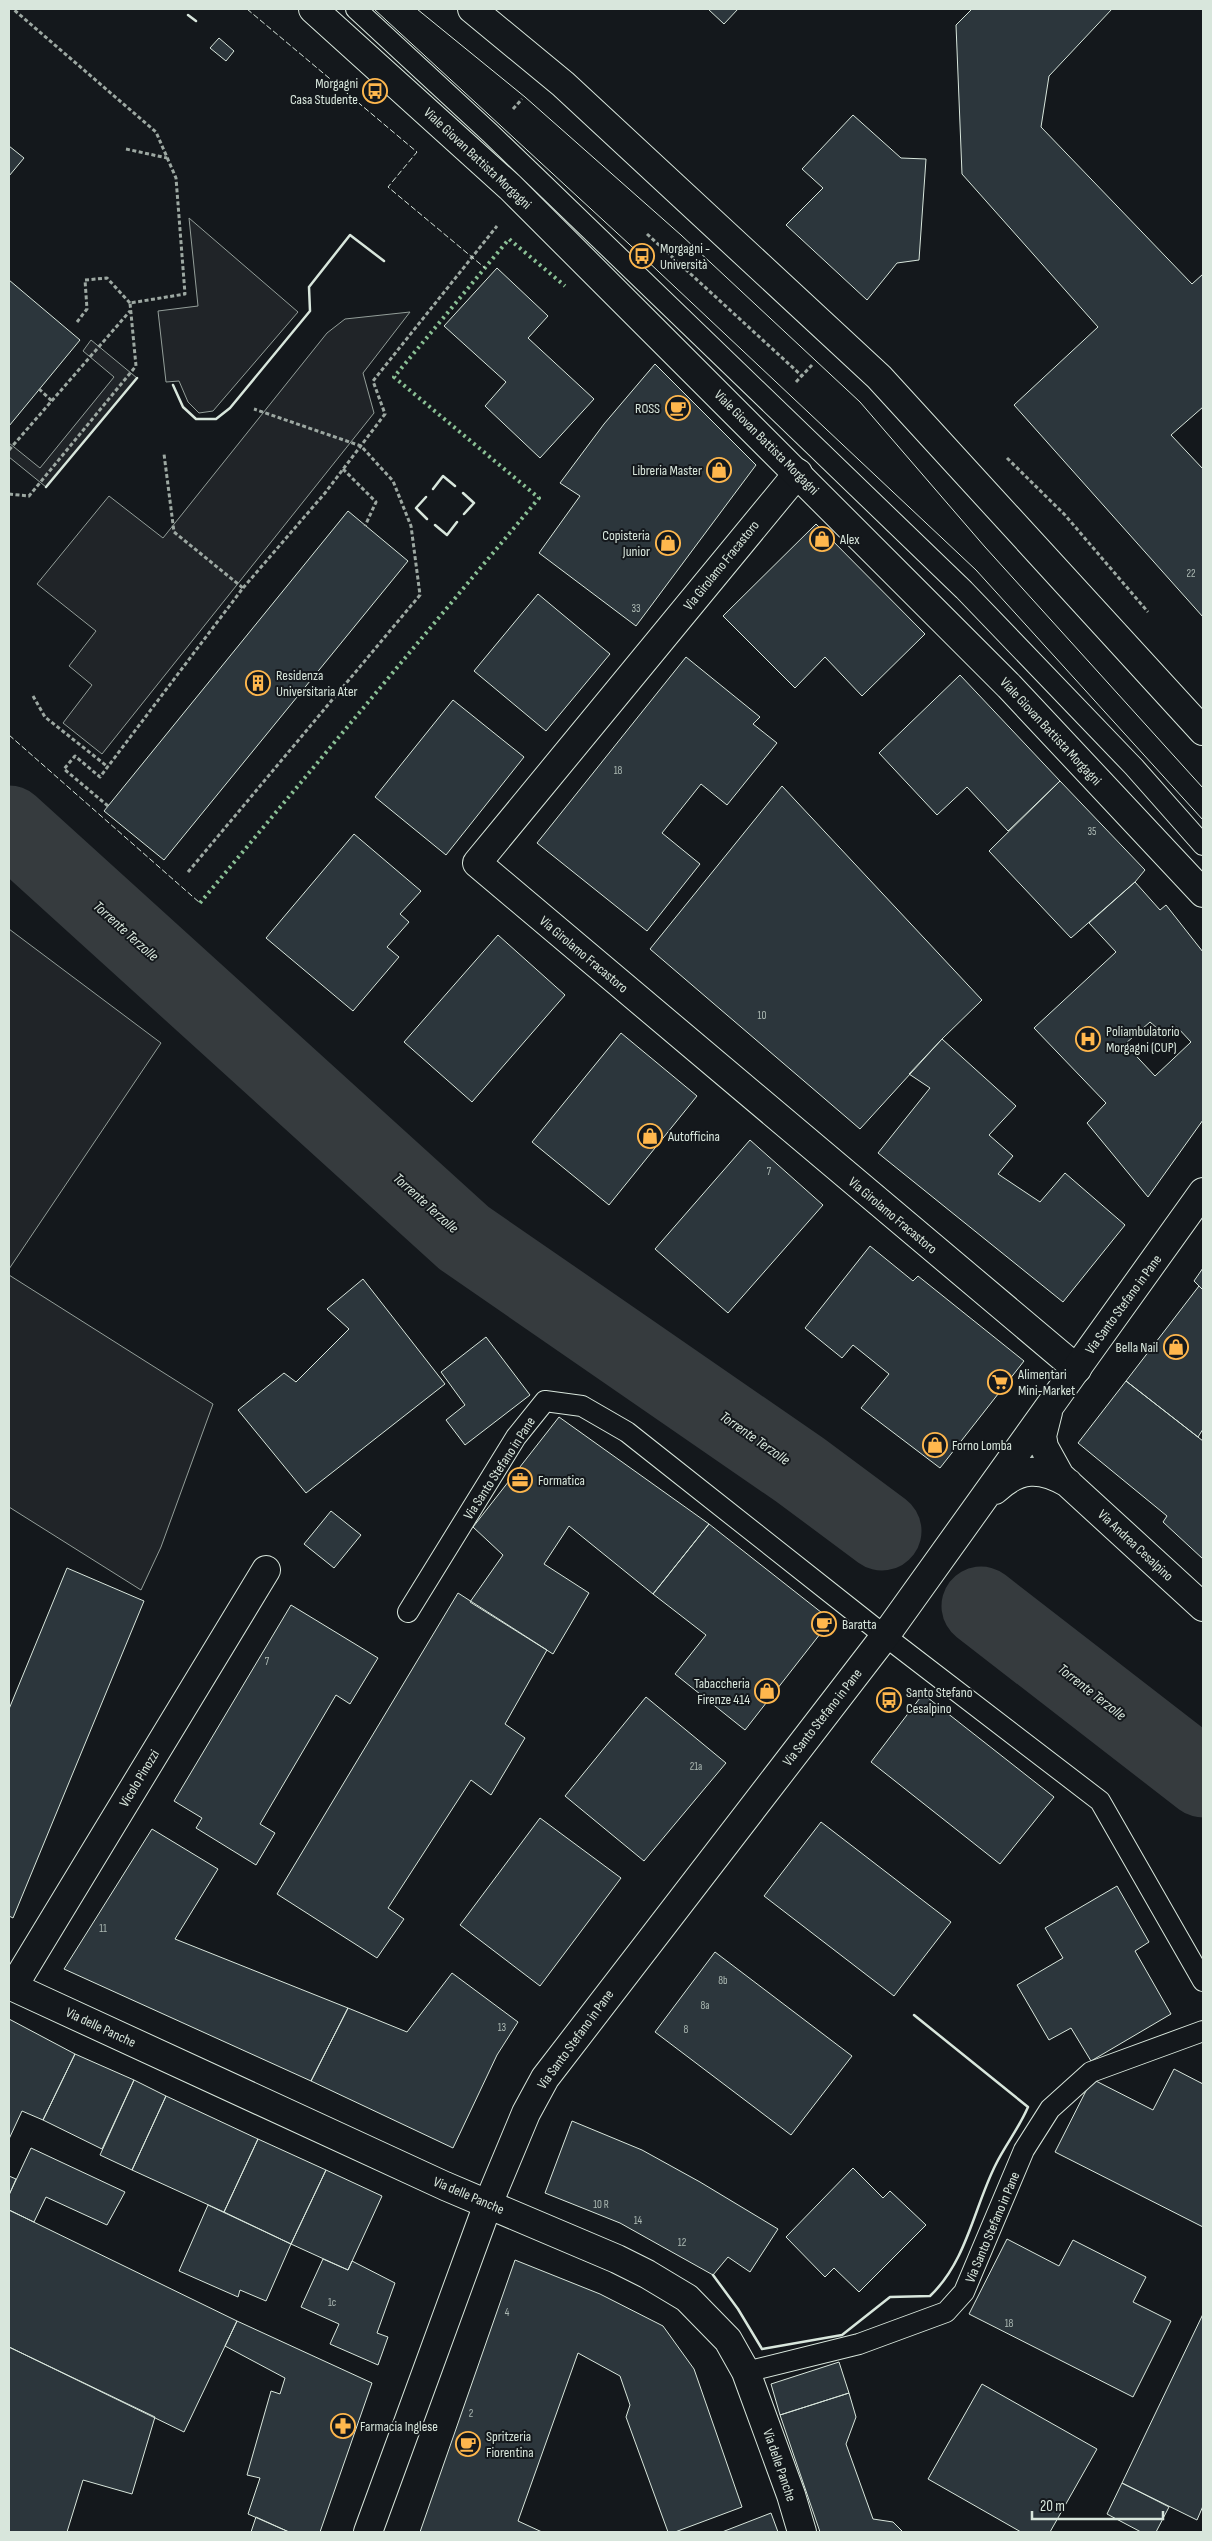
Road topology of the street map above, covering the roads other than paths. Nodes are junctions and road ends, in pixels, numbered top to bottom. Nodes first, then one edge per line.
1 (313, 9) edge
2 (356, 9) edge
3 (472, 9) edge
4 (798, 473) junction
5 (1203, 731) edge
6 (1203, 845) edge
7 (1203, 893) edge
8 (1203, 1192) edge
9 (1077, 1369) junction
10 (1049, 1408) junction
11 (1068, 1483) junction
12 (979, 1506) junction
13 (266, 1570) dead end
14 (1203, 1608) edge
15 (408, 1612) dead end
16 (890, 1629) junction
17 (1203, 1981) edge
18 (11, 1986) edge
19 (1203, 2031) edge
20 (488, 2204) junction
21 (746, 2372) junction
22 (368, 2532) edge
23 (802, 2532) edge

1 - 4 street, Viale Giovan Battista Morgagni
2 - 6 lane, Viale Giovan Battista Morgagni
3 - 5 street
4 - 7 street, Viale Giovan Battista Morgagni
4 - 9 street, Via Girolamo Fracastoro
8 - 9 street, Via Santo Stefano in Pane
9 - 10 street, Via Santo Stefano in Pane
10 - 11 street, Via Andrea Cesalpino
10 - 12 street, Via Santo Stefano in Pane
11 - 12 street, Via Andrea Cesalpino
11 - 14 street, Via Andrea Cesalpino
12 - 16 street, Via Santo Stefano in Pane
13 - 18 street, Vicolo Pinozzi
15 - 16 lane, Via Santo Stefano in Pane
16 - 17 lane, Via Santo Stefano in Pane
16 - 20 street, Via Santo Stefano in Pane
18 - 20 street, Via delle Panche
19 - 21 lane, Via Santo Stefano in Pane
20 - 21 street, Via delle Panche
20 - 22 street, Via Santo Stefano in Pane
21 - 23 street, Via delle Panche

